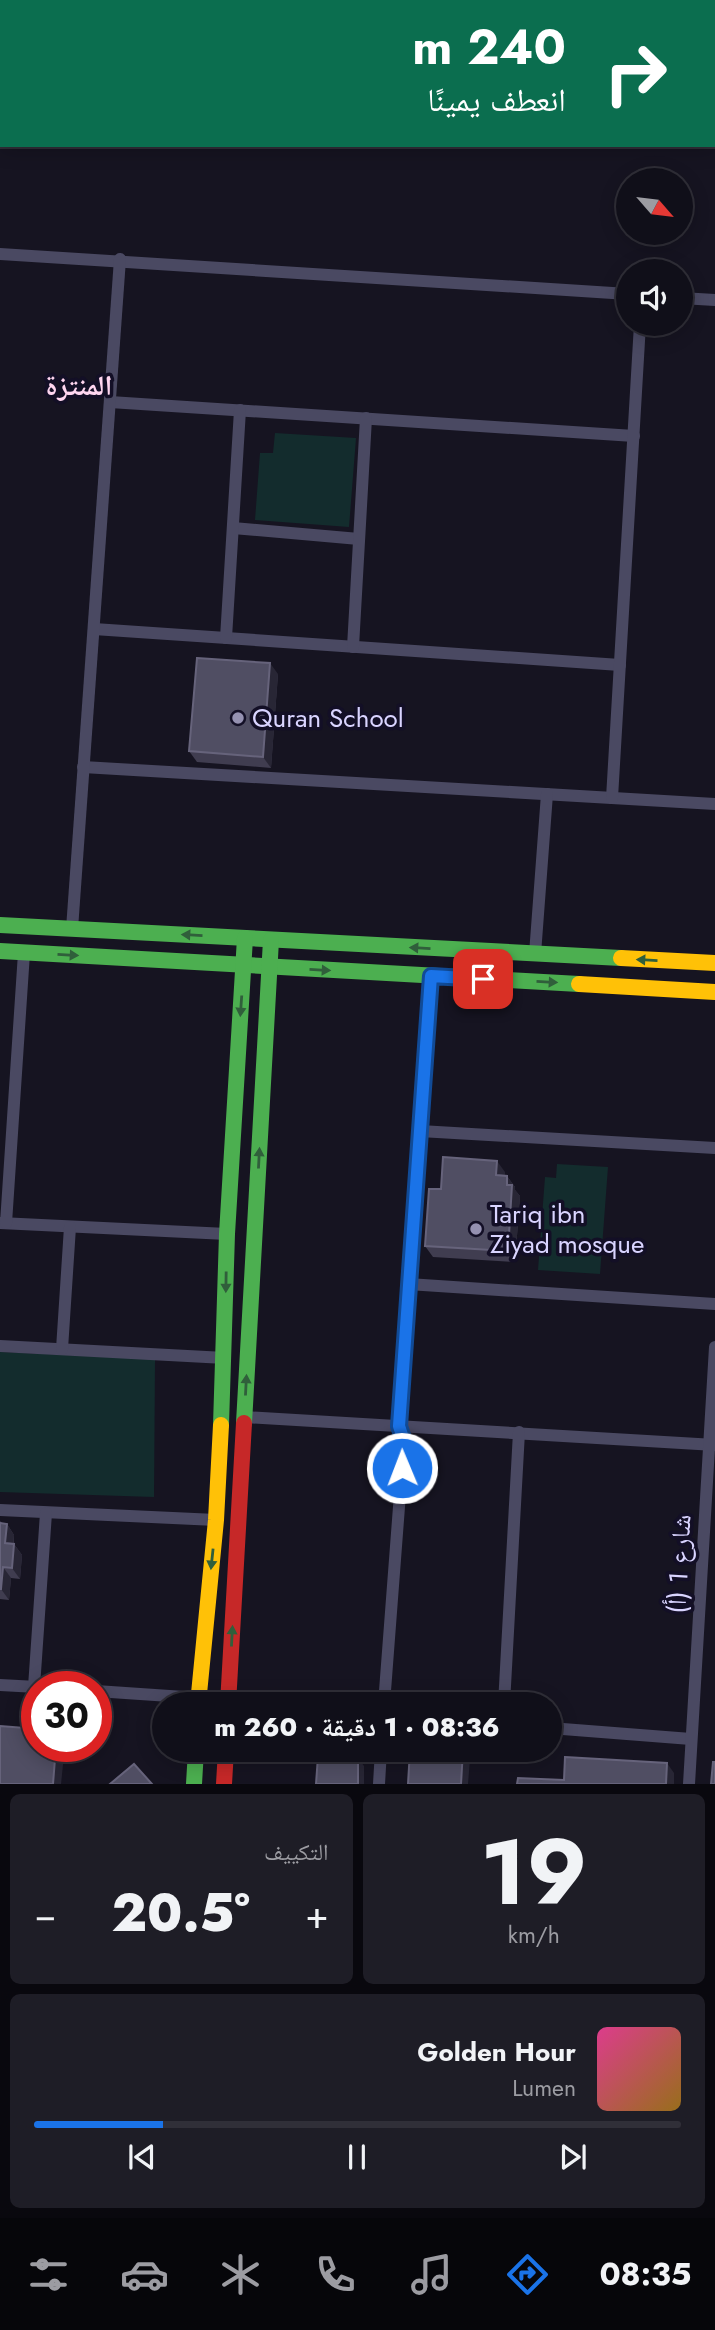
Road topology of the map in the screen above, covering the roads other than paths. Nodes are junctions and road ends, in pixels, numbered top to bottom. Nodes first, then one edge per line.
1 (0, 254) edge
2 (120, 259) junction
3 (616, 294) edge
4 (693, 299) edge
5 (715, 300) edge
6 (639, 336) edge
7 (110, 401) junction
8 (240, 410) junction
9 (366, 418) junction
10 (634, 436) junction
11 (233, 528) junction
12 (359, 539) junction
13 (93, 629) junction
14 (226, 638) junction
15 (353, 647) junction
16 (620, 665) junction
17 (83, 767) junction
18 (547, 794) junction
19 (612, 798) junction
20 (715, 804) edge
21 (0, 925) edge
22 (72, 929) junction
23 (245, 938) junction
24 (271, 940) junction
25 (0, 951) edge
26 (24, 953) junction
27 (535, 954) junction
28 (715, 963) edge
29 (244, 965) junction
30 (269, 967) junction
31 (431, 976) junction
32 (715, 992) edge
33 (6, 1119) edge
34 (420, 1131) junction
35 (715, 1148) edge
36 (3, 1223) edge
37 (70, 1227) junction
38 (227, 1234) junction
39 (408, 1284) junction
40 (715, 1304) edge
41 (0, 1346) edge
42 (715, 1347) edge
43 (62, 1349) junction
44 (225, 1358) junction
45 (244, 1417) junction
46 (399, 1426) junction
47 (519, 1432) junction
48 (712, 1445) edge
49 (0, 1510) edge
50 (46, 1513) junction
51 (216, 1520) junction
52 (37, 1671) edge
53 (0, 1685) edge
54 (21, 1686) edge
55 (200, 1692) edge
56 (229, 1692) edge
57 (384, 1692) edge
58 (505, 1692) edge
59 (112, 1693) edge
60 (152, 1697) edge
61 (562, 1729) edge
62 (691, 1739) junction
63 (195, 1762) edge
64 (225, 1762) edge
65 (380, 1762) edge
66 (194, 1784) edge
67 (224, 1784) edge
68 (379, 1784) edge
69 (689, 1784) edge

1 - 2 street
2 - 3 street
2 - 7 street
4 - 5 street
6 - 10 street
7 - 8 street
7 - 13 street
8 - 9 street
8 - 11 street
9 - 10 street
9 - 12 street
10 - 16 street
11 - 12 street
11 - 14 street
12 - 15 street
13 - 14 street
13 - 17 street
14 - 15 street
15 - 16 street
16 - 19 street
17 - 18 street
17 - 22 street
18 - 19 street
18 - 27 street
19 - 20 street
21 - 22 main road
23 -> 22 main road
23 - 24 main road
23 - 29 main road
27 -> 24 main road
24 - 30 main road
25 - 26 main road
26 -> 29 main road
26 - 33 street
28 -> 27 main road
29 - 30 main road
29 -> 38 main road
30 -> 31 main road
45 -> 30 main road
31 -> 32 main road
31 - 34 street
33 - 36 street
34 - 35 street
34 - 39 street
36 - 37 street
37 - 38 street
37 - 43 street
38 -> 44 main road
39 - 40 street
39 - 46 street
41 - 43 street
42 - 48 street, شارع 1 (أ)
43 - 44 street
44 - 51 main road
45 - 46 street
56 -> 45 main road
46 - 47 street
46 - 57 street
47 - 48 street
47 - 58 street
48 - 62 street, شارع 1 (أ)
49 - 50 street
50 - 51 street
50 - 52 street
51 -> 55 main road
53 - 54 street
59 - 60 street
61 - 62 street
62 - 69 street, شارع 1 (أ)
63 - 66 main road
64 - 67 main road
65 - 68 street

